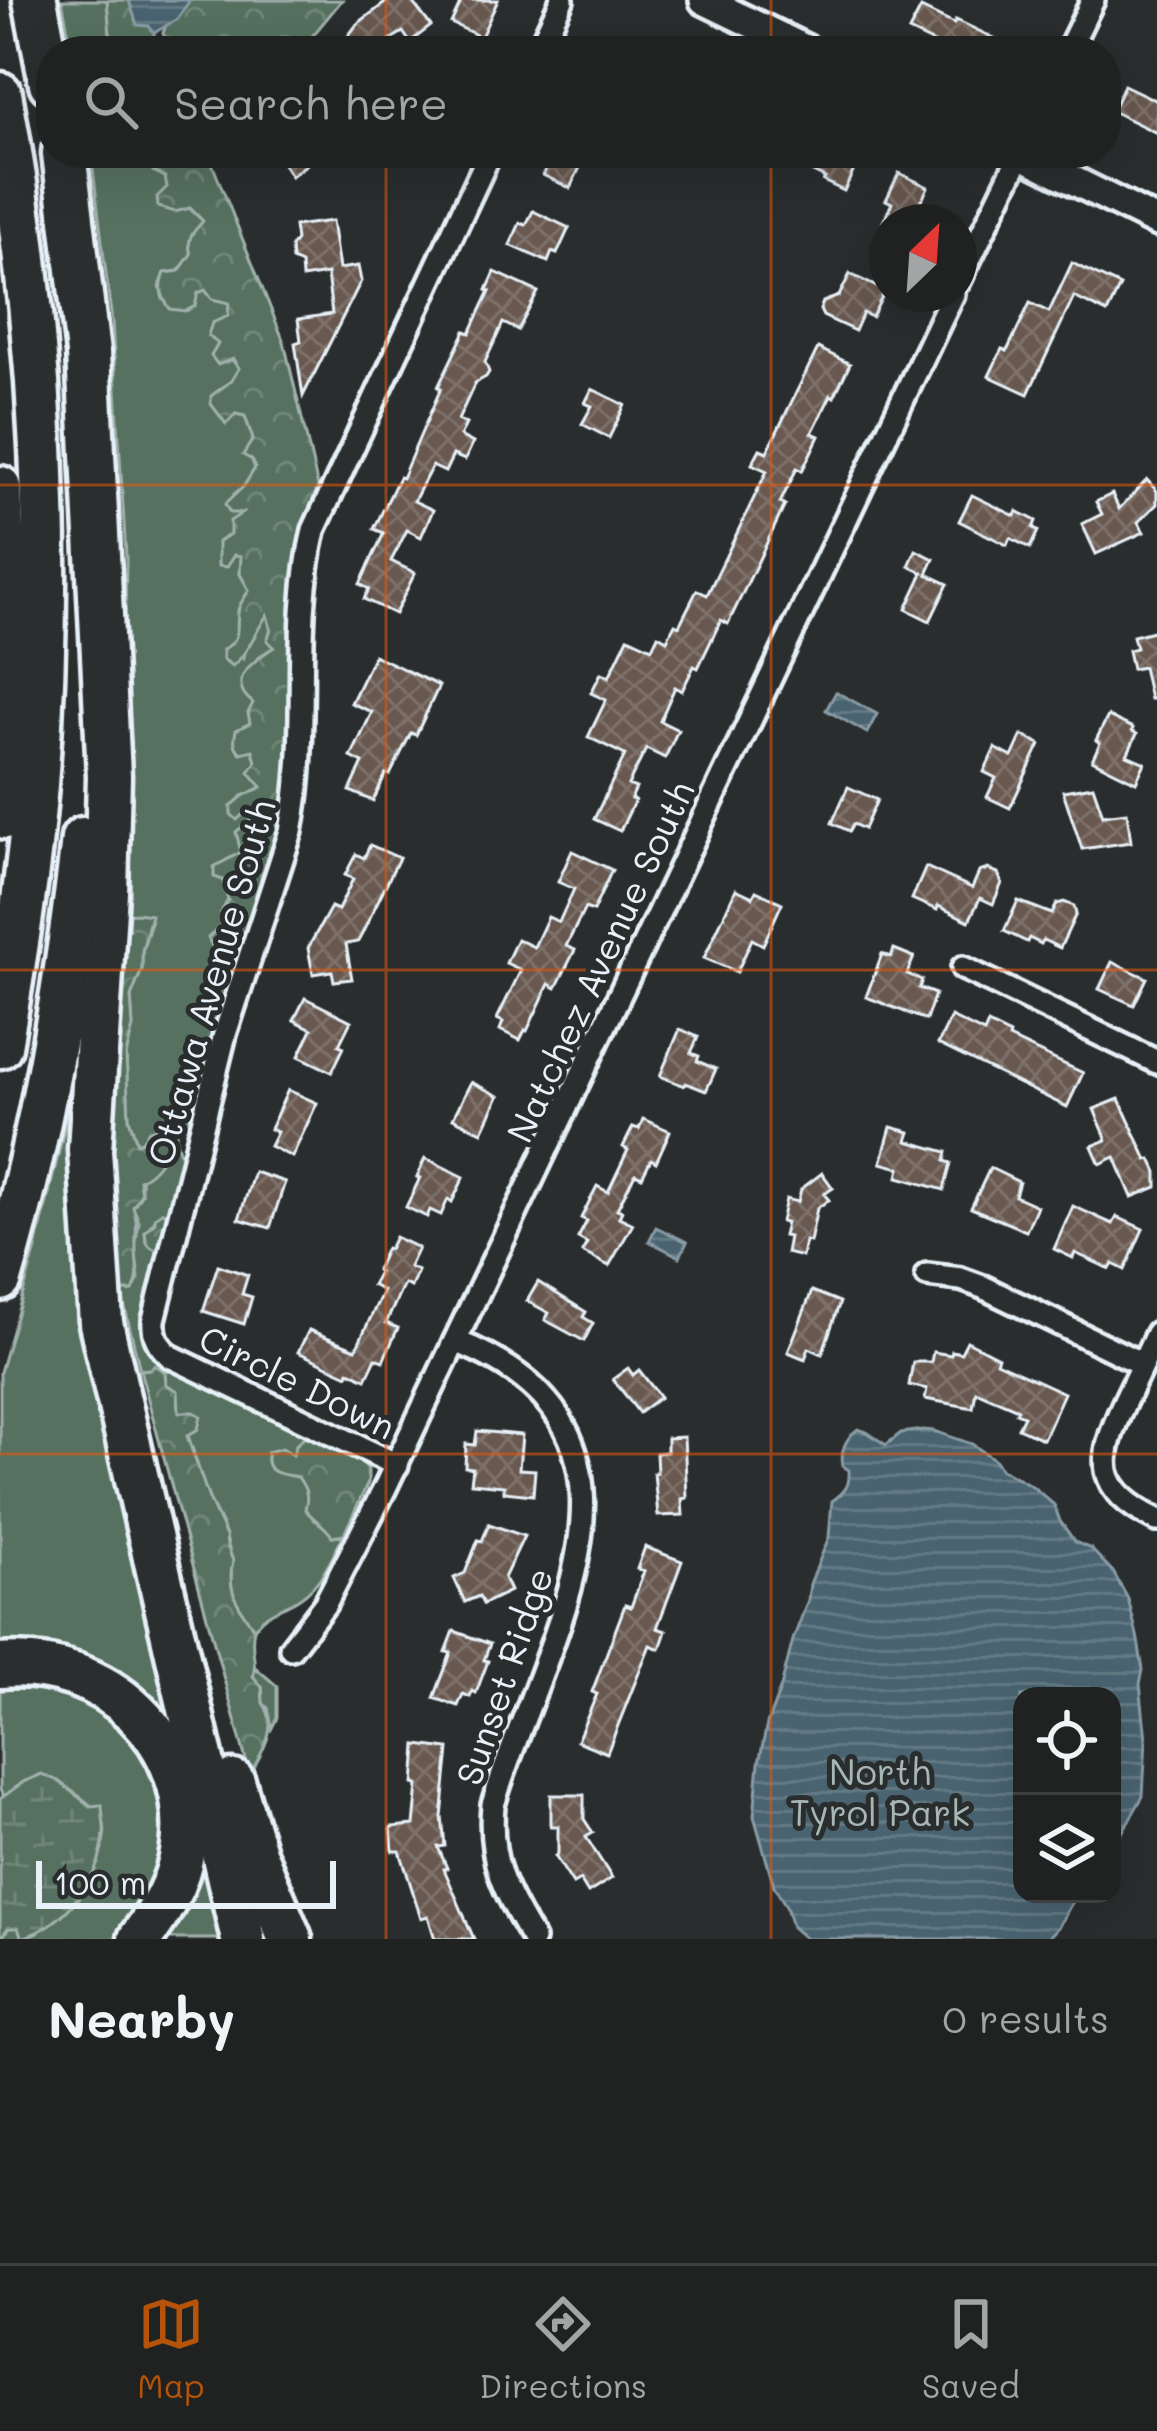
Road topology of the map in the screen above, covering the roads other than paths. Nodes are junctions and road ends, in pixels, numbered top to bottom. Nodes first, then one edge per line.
1 (35, 0) edge
2 (562, 0) edge
3 (706, 0) edge
4 (1093, 0) edge
5 (42, 36) edge
6 (545, 36) edge
7 (779, 36) edge
8 (1076, 36) edge
9 (0, 94) edge
10 (66, 168) edge
11 (483, 168) edge
12 (1013, 168) edge
13 (1050, 168) edge
14 (1157, 222) edge
15 (977, 243) edge
16 (944, 312) edge
17 (0, 488) edge
18 (97, 544) junction
19 (963, 968) dead end
20 (9, 995) junction
21 (0, 1046) edge
22 (1157, 1063) edge
23 (94, 1246) junction
24 (927, 1275) dead end
25 (0, 1279) edge
26 (1157, 1334) edge
27 (455, 1341) junction
28 (170, 1356) joint
29 (1142, 1364) junction
30 (397, 1465) junction
31 (1157, 1520) edge
32 (291, 1648) dead end
33 (0, 1666) edge
34 (140, 1939) edge
35 (243, 1939) edge
36 (290, 1939) edge
37 (533, 1939) edge

1 - 5 highway
2 - 6 street
3 - 7 street
4 - 8 street
9 - 20 highway
10 - 18 highway
11 - 28 street, Ottawa Avenue South
12 - 15 street
13 - 14 street
16 - 27 street, Natchez Avenue South
17 - 20 highway
18 - 23 highway
18 - 25 highway
19 - 22 street
20 - 21 highway
23 - 35 highway
23 - 36 highway
24 - 29 street
26 - 29 street
27 - 30 street, Natchez Avenue South
27 - 37 street, Sunset Ridge
28 - 30 street, Circle Down
29 - 31 street
30 - 32 street, Natchez Avenue South
33 - 34 highway

